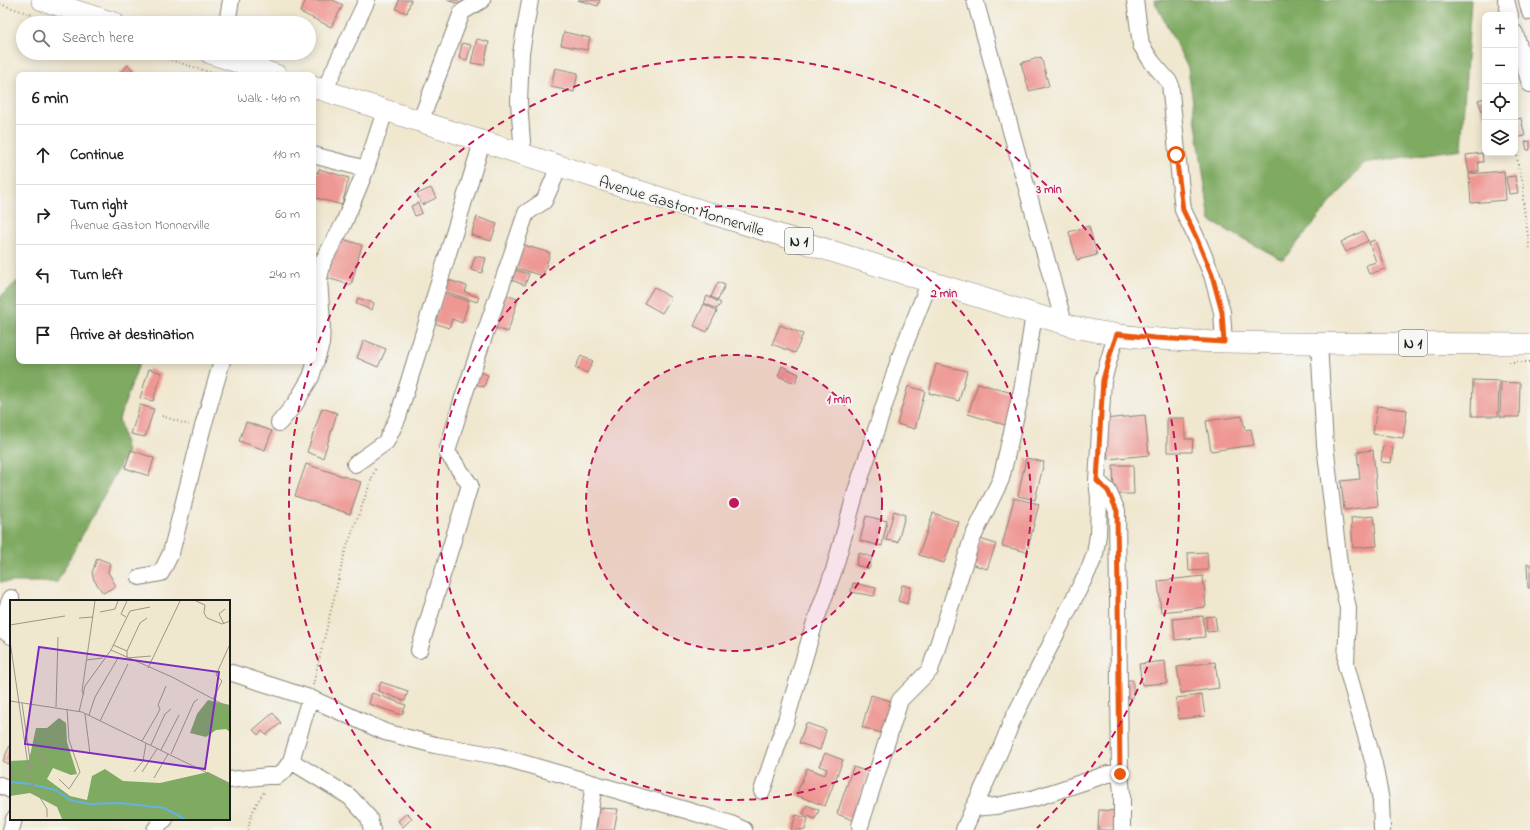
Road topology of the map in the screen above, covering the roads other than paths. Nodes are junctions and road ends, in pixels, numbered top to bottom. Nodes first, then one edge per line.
1 (232, 0) edge
2 (367, 0) edge
3 (482, 0) edge
4 (530, 0) edge
5 (975, 0) edge
6 (1135, 0) edge
7 (1506, 0) edge
8 (1527, 0) edge
9 (39, 8) edge
10 (1509, 12) edge
11 (1530, 12) edge
12 (79, 16) edge
13 (229, 16) edge
14 (1518, 43) edge
15 (220, 60) edge
16 (265, 72) edge
17 (1530, 84) edge
18 (319, 89) edge
19 (385, 111) junction
20 (420, 122) junction
21 (482, 142) junction
22 (523, 155) junction
23 (316, 156) edge
24 (558, 166) junction
25 (366, 169) junction
26 (930, 282) junction
27 (1034, 314) junction
28 (1064, 323) junction
29 (1117, 334) junction
30 (1224, 342) junction
31 (1319, 343) junction
32 (1530, 344) edge
33 (316, 360) edge
34 (221, 364) edge
35 (315, 364) edge
36 (279, 423) dead end
37 (355, 464) dead end
38 (1097, 481) junction
39 (140, 577) dead end
40 (11, 597) edge
41 (0, 627) edge
42 (10, 635) edge
43 (418, 650) dead end
44 (230, 672) edge
45 (310, 698) junction
46 (291, 761) junction
47 (1120, 774) junction
48 (230, 780) edge
49 (0, 784) edge
50 (594, 784) junction
51 (10, 789) edge
52 (762, 791) dead end
53 (973, 808) junction
54 (14, 820) edge
55 (164, 820) edge
56 (860, 826) dead end
57 (11, 830) edge
58 (155, 830) edge
59 (372, 830) edge
60 (587, 830) edge
61 (744, 830) edge
62 (964, 830) edge
63 (1122, 830) edge
64 (1382, 830) edge

1 - 13 street
2 - 18 street
3 - 20 street
4 - 22 street
5 - 28 street
6 - 30 street
7 - 10 street
8 - 11 street
9 - 12 main road
14 - 17 street
15 - 16 main road
18 - 19 main road, Avenue Gaston Monnerville / N 1
19 - 20 main road, Avenue Gaston Monnerville / N 1
19 - 25 street
20 - 21 main road, Avenue Gaston Monnerville / N 1
21 - 22 main road, Avenue Gaston Monnerville / N 1
21 - 37 street
22 - 24 main road, Avenue Gaston Monnerville / N 1
23 - 25 street
24 - 26 main road, Avenue Gaston Monnerville / N 1
24 - 43 street
25 - 33 street
26 - 27 main road, Avenue Gaston Monnerville / N 1
26 - 52 street
27 - 28 main road, Avenue Gaston Monnerville / N 1
27 - 56 street
28 - 29 main road, Avenue Gaston Monnerville / N 1
29 - 30 main road, Avenue Gaston Monnerville / N 1
29 - 38 street
30 - 31 main road, Avenue Gaston Monnerville / N 1
31 - 32 main road, Avenue Gaston Monnerville / N 1
31 - 64 street
34 - 39 street
35 - 36 street
38 - 47 street
38 - 53 street
40 - 41 street
41 - 42 street
44 - 45 street
45 - 46 street
45 - 50 street
46 - 48 street
46 - 59 street
47 - 53 street
47 - 63 street
49 - 51 street
50 - 60 street
50 - 61 street
53 - 62 street
54 - 57 street
55 - 58 street

